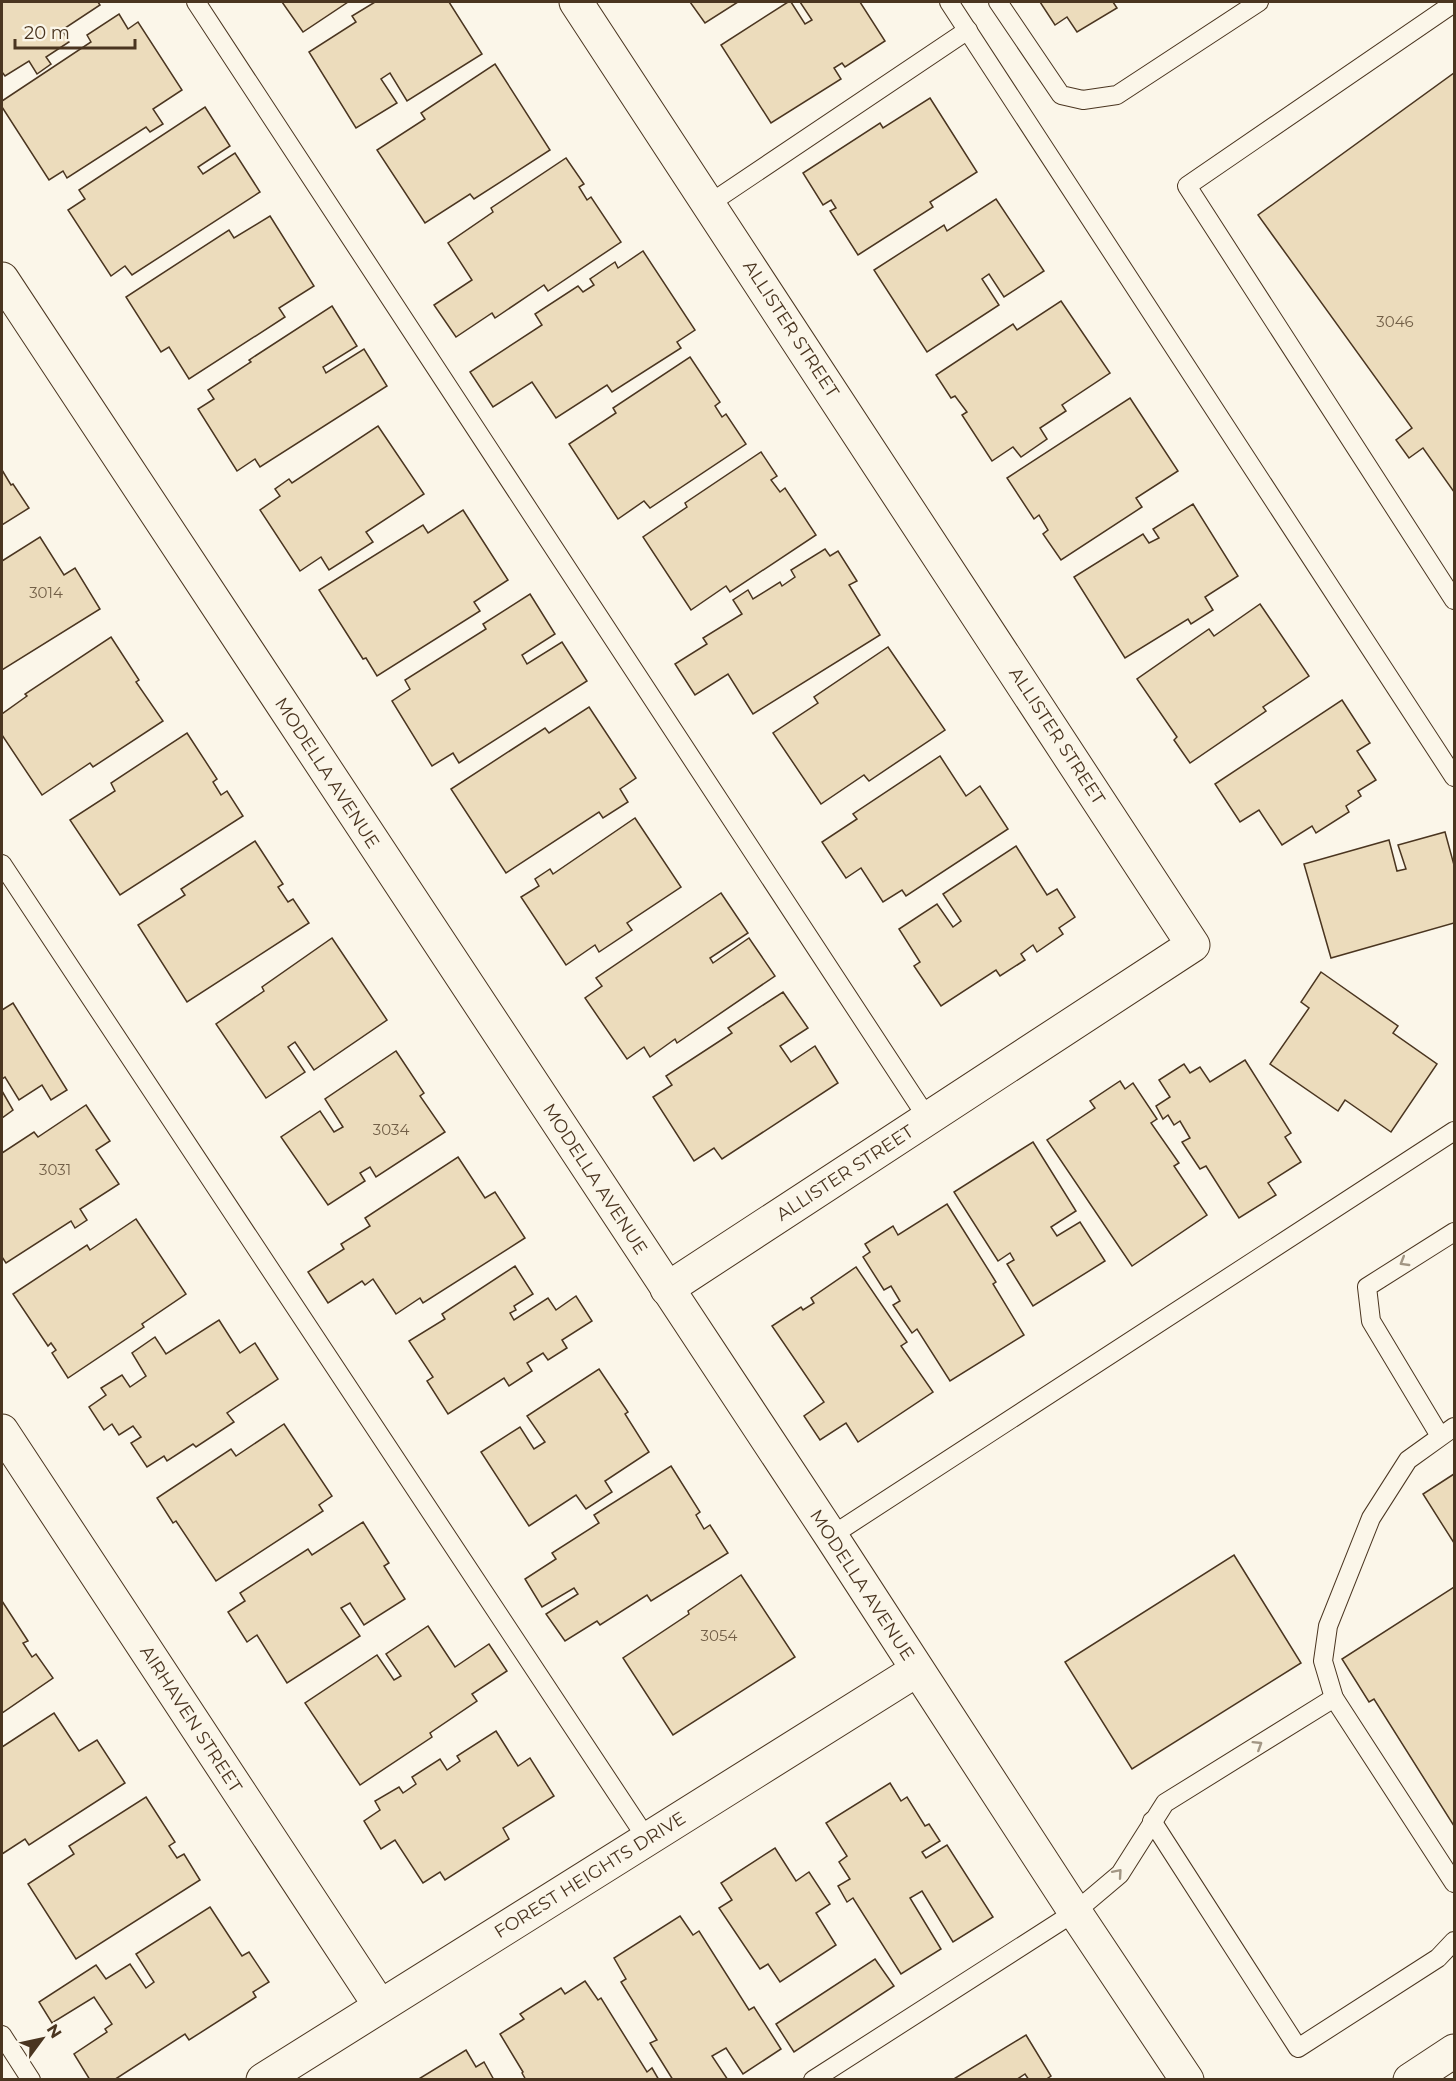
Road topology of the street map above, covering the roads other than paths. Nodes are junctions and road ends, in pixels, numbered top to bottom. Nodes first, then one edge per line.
1 (196, 2) edge
2 (576, 2) edge
3 (949, 2) edge
4 (998, 2) edge
5 (1259, 2) edge
6 (1455, 3) edge
7 (968, 30) junction
8 (708, 204) junction
9 (2, 279) edge
10 (1455, 600) edge
11 (1455, 777) edge
12 (2, 864) edge
13 (928, 1119) junction
14 (1455, 1131) edge
15 (1455, 1232) edge
16 (667, 1289) junction
17 (2, 1431) edge
18 (1448, 1432) edge
19 (831, 1536) junction
20 (917, 1670) junction
21 (1334, 1698) junction
22 (1152, 1821) junction
23 (647, 1839) junction
24 (1455, 1883) edge
25 (1075, 1912) junction
26 (1455, 1941) edge
27 (380, 2006) junction
28 (2, 2035) edge
29 (1455, 2051) edge
30 (31, 2079) edge
31 (263, 2079) edge
32 (813, 2079) edge
33 (1186, 2079) edge
34 (1410, 2079) edge

1 - 13 lane
2 - 8 street, ALLISTER STREET
3 - 7 lane
4 - 5 lane
6 - 10 lane
7 - 8 lane
7 - 11 lane
8 - 13 street, ALLISTER STREET
9 - 16 street, MODELLA AVENUE
12 - 23 lane
13 - 16 street, ALLISTER STREET
14 - 19 lane
15 -> 18 lane
16 - 19 street, MODELLA AVENUE
17 - 27 street, AIRHAVEN STREET
18 - 21 lane
19 - 20 street, MODELLA AVENUE
20 - 23 street, FOREST HEIGHTS DRIVE
20 - 25 street, MODELLA AVENUE
22 -> 21 lane
21 - 24 lane
25 -> 22 lane
22 - 26 lane
23 - 27 street, FOREST HEIGHTS DRIVE
25 - 32 lane
25 - 33 street, MODELLA AVENUE
27 - 31 street, FOREST HEIGHTS DRIVE
28 - 30 lane
29 - 34 street

